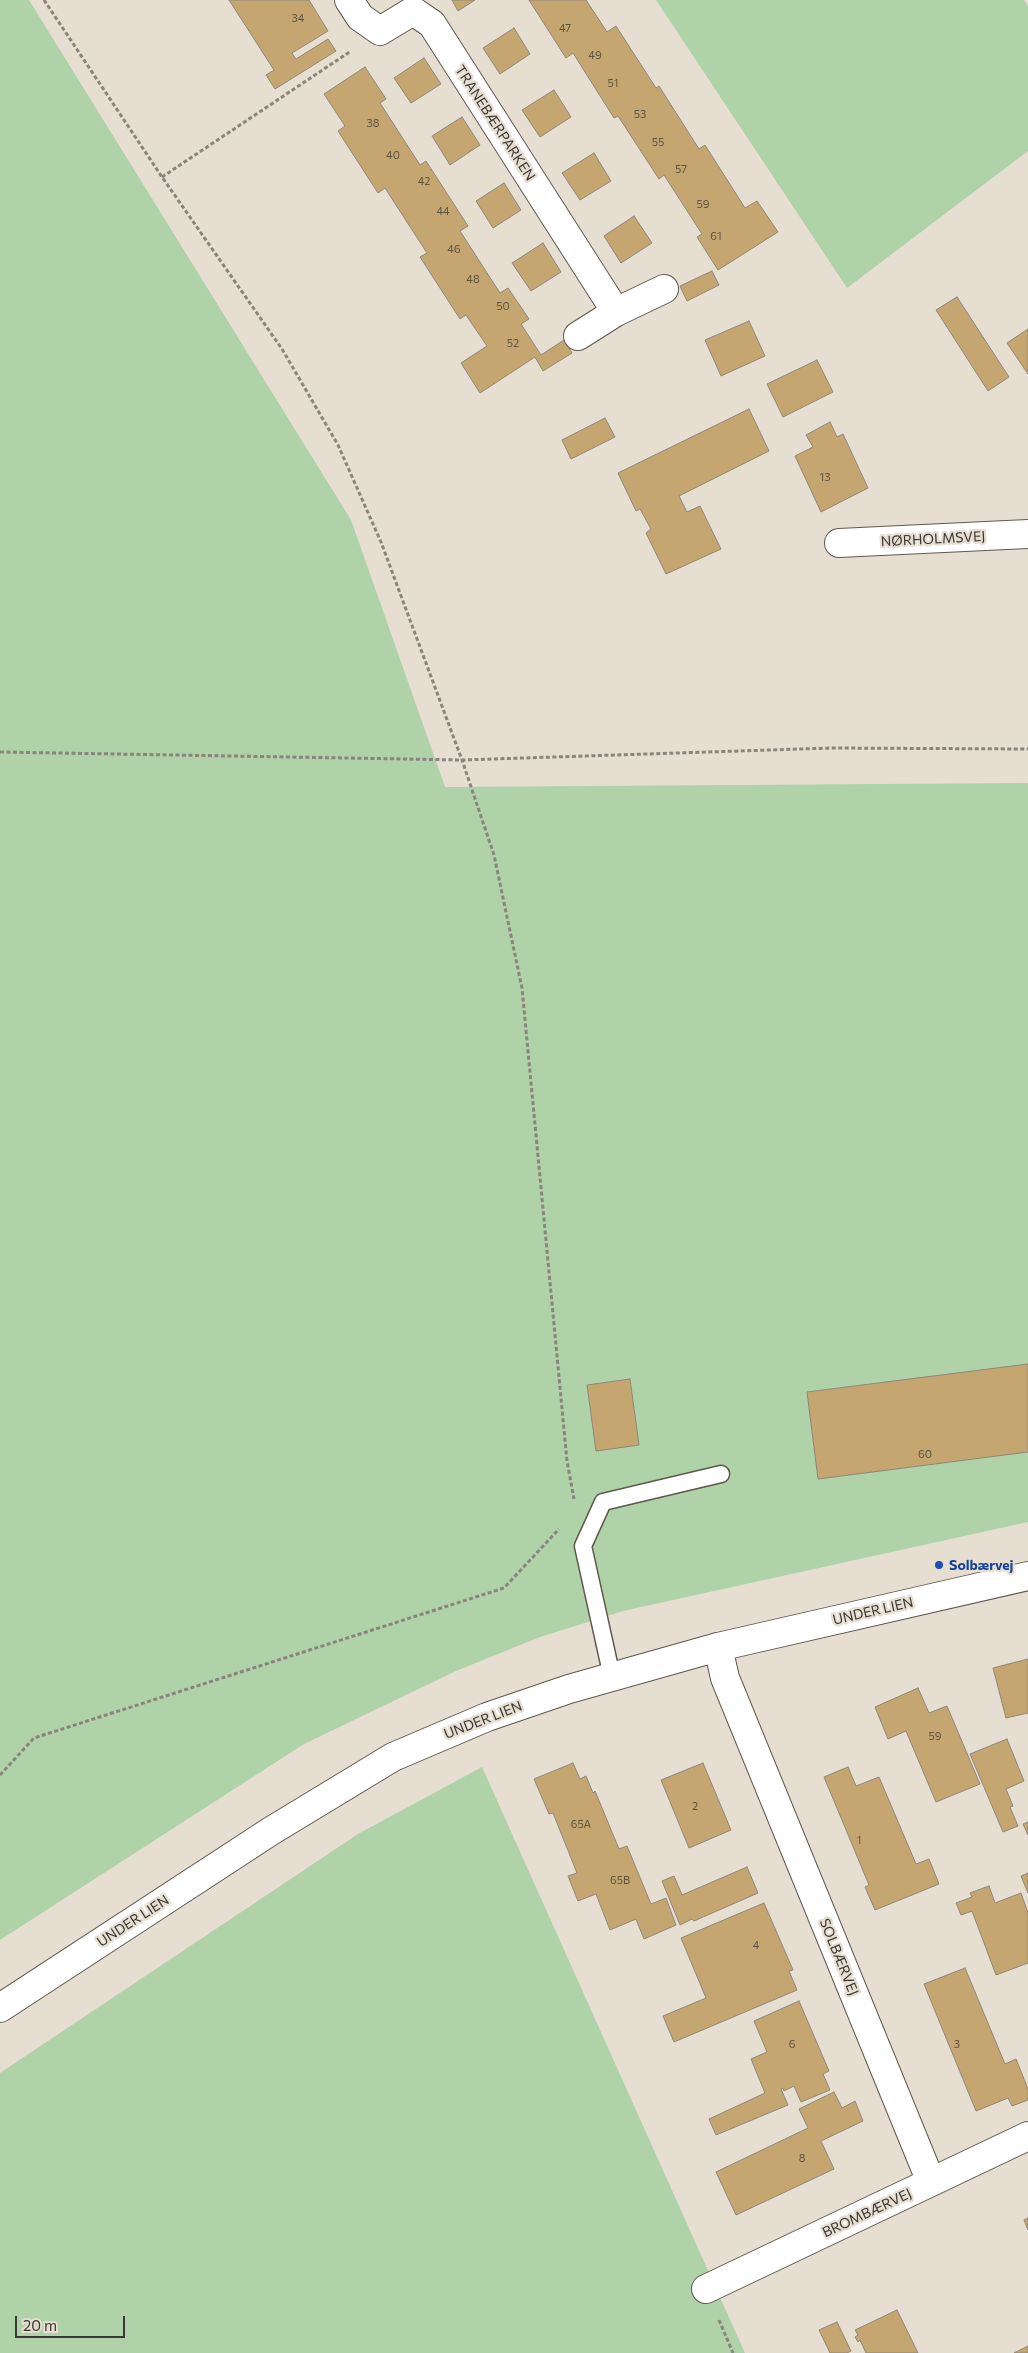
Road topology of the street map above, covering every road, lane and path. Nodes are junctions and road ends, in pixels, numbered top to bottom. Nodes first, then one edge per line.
1 (44, 0) edge
2 (349, 0) edge
3 (380, 32) junction
4 (162, 177) junction
5 (664, 289) dead end
6 (616, 312) junction
7 (578, 336) dead end
8 (1028, 534) edge
9 (839, 543) dead end
10 (1028, 749) edge
11 (0, 752) edge
12 (462, 760) junction
13 (721, 1474) dead end
14 (603, 1502) junction
15 (576, 1511) junction
16 (1028, 1576) edge
17 (718, 1647) junction
18 (612, 1677) junction
19 (0, 1775) edge
20 (0, 2008) edge
21 (1028, 2136) edge
22 (931, 2182) junction
23 (706, 2290) dead end

1 - 4 path
2 - 3 street
3 - 4 path
3 - 6 street, TRANEBÆRPARKEN
4 - 12 path
5 - 6 street
6 - 7 street
8 - 9 street, NØRHOLMSVEJ
10 - 12 path
11 - 12 path
12 - 15 path
13 - 14 lane
14 - 15 path
14 - 18 lane
15 - 19 path
16 - 17 street, UNDER LIEN
17 - 18 street, UNDER LIEN
17 - 22 street, SOLBÆRVEJ
18 - 20 street, UNDER LIEN
21 - 22 street, BROMBÆRVEJ
22 - 23 street, BROMBÆRVEJ

